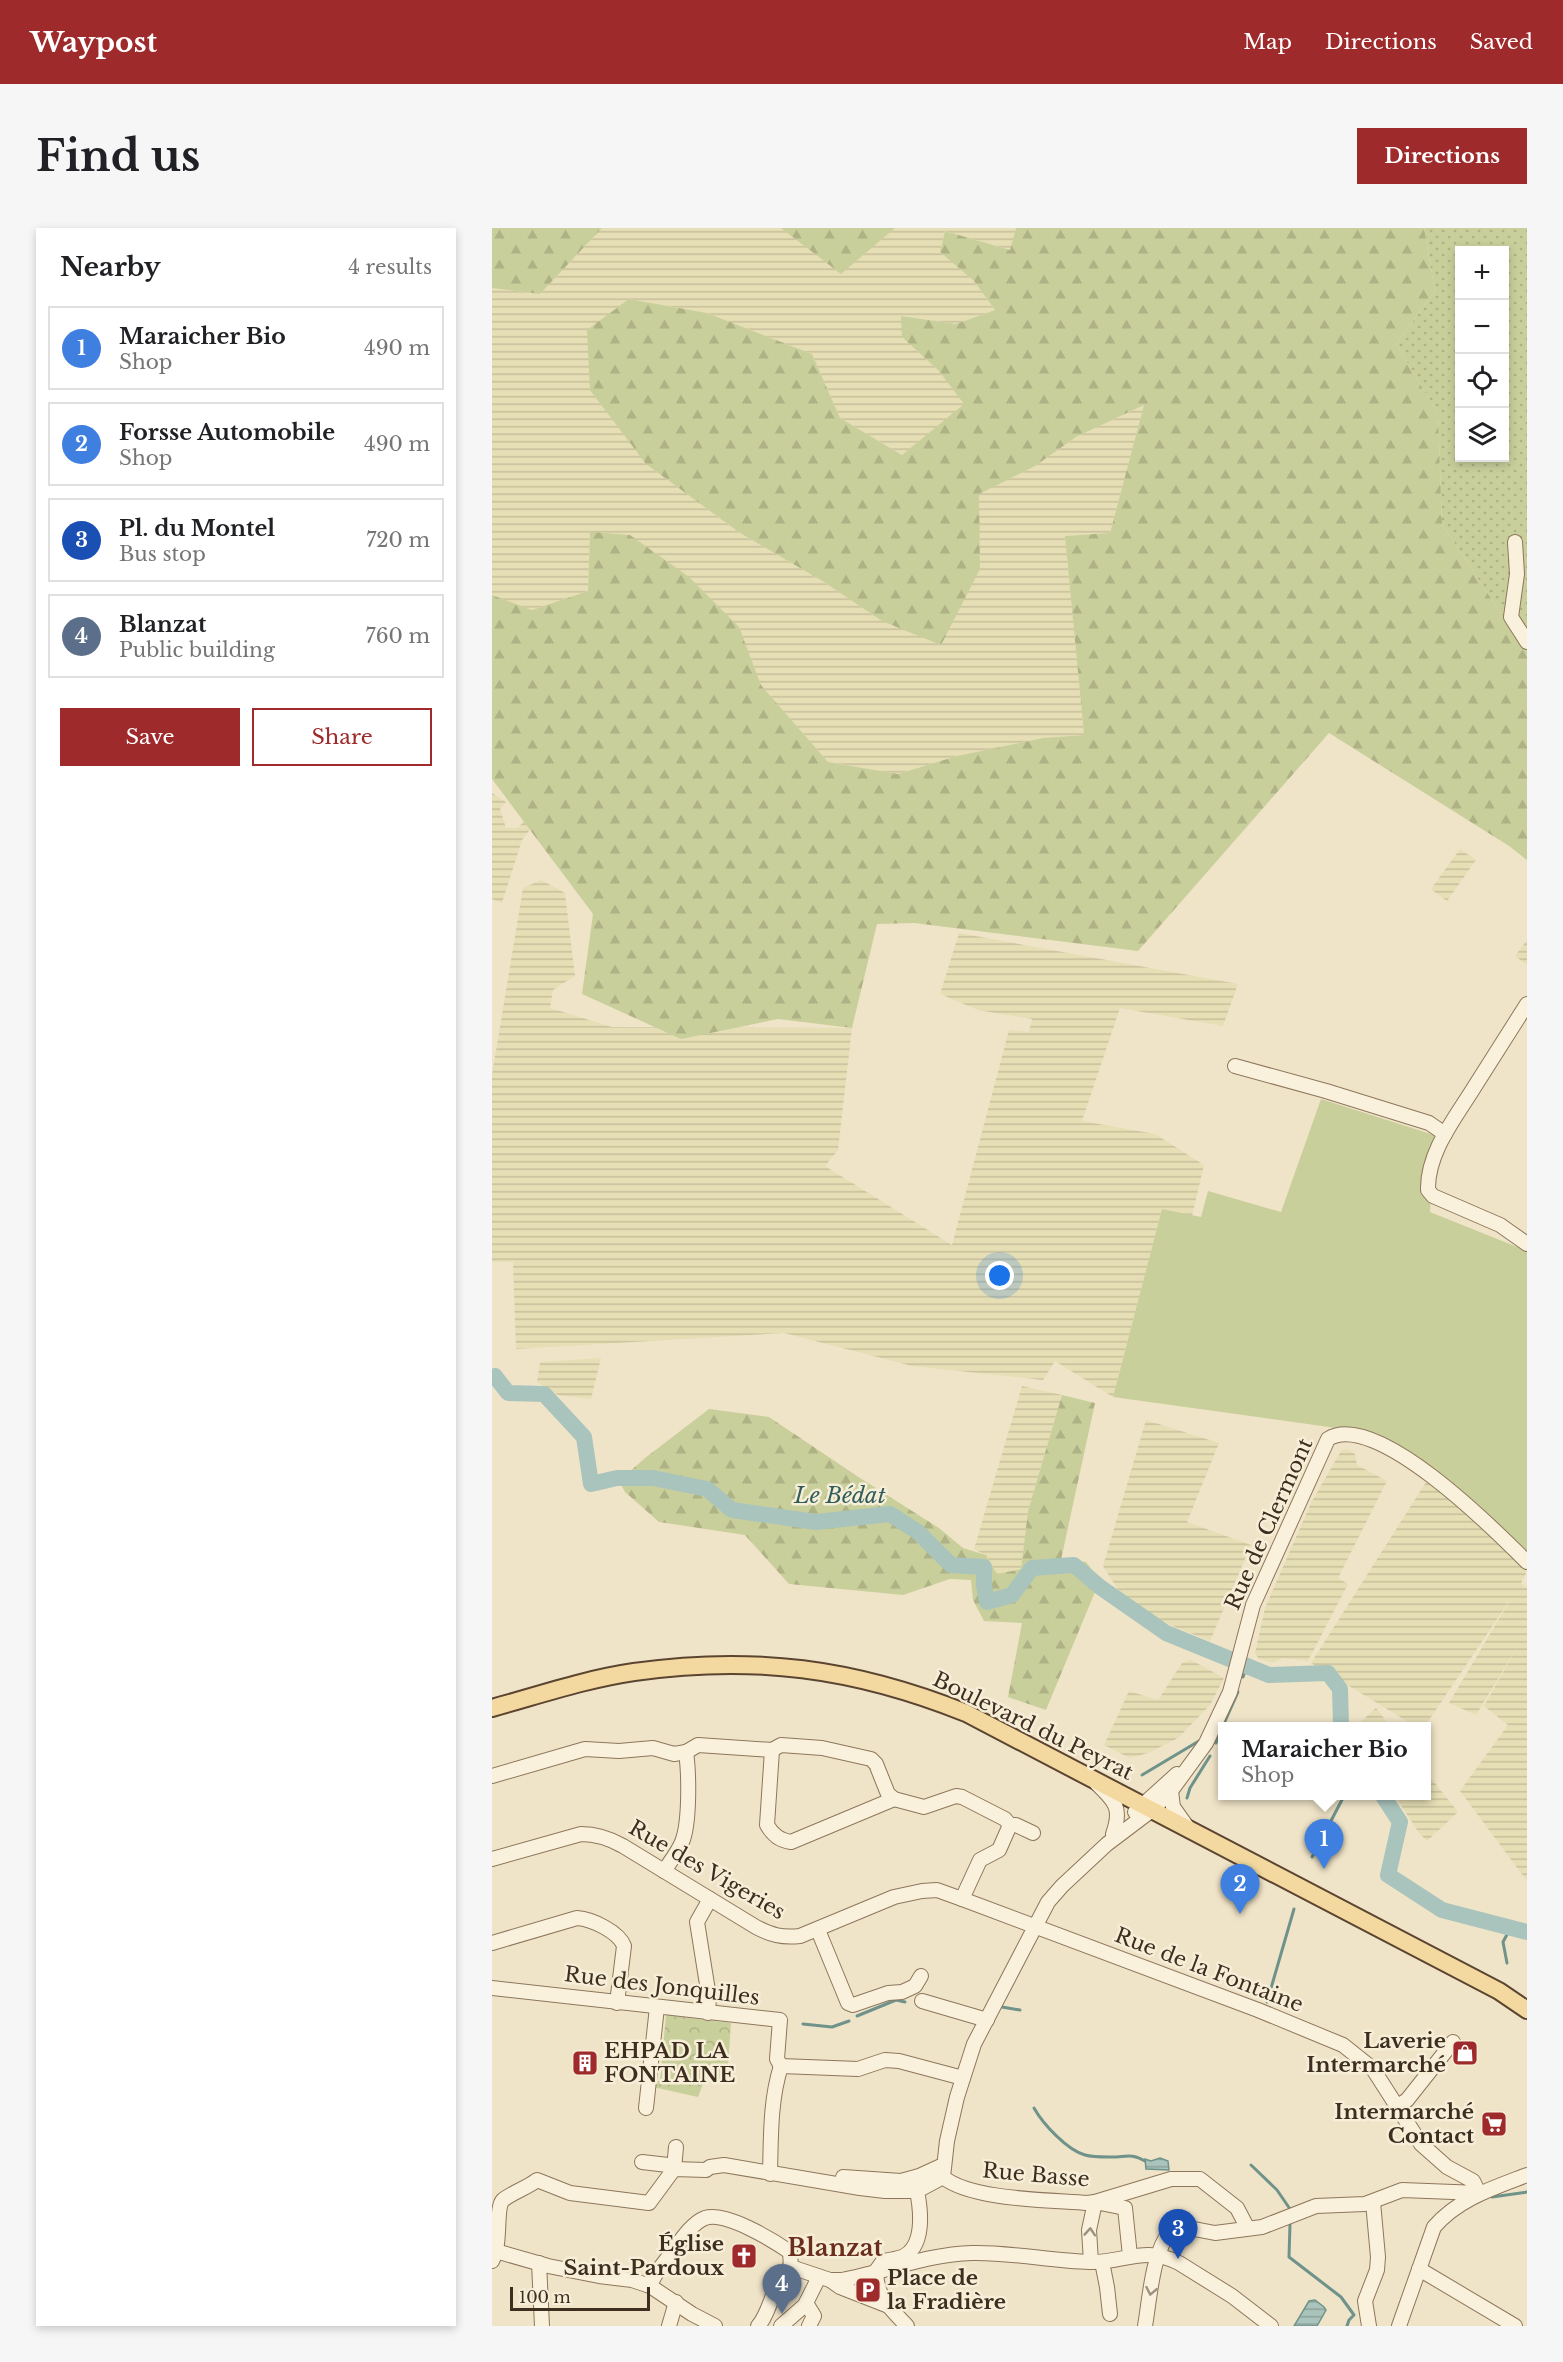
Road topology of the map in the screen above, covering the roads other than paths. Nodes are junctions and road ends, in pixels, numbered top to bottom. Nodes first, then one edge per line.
1 (1515, 542) dead end
2 (1527, 642) edge
3 (1527, 1004) edge
4 (1235, 1066) dead end
5 (1445, 1134) junction
6 (1527, 1244) edge
7 (1527, 1562) edge
8 (492, 1708) edge
9 (772, 1750) junction
10 (686, 1752) junction
11 (1195, 1759) junction
12 (492, 1776) edge
13 (1089, 1777) junction
14 (1171, 1791) junction
15 (894, 1798) junction
16 (1147, 1808) junction
17 (1010, 1825) junction
18 (1188, 1828) junction
19 (1033, 1833) dead end
20 (1110, 1839) junction
21 (492, 1859) edge
22 (664, 1871) junction
23 (710, 1899) junction
24 (962, 1899) junction
25 (1035, 1926) junction
26 (818, 1930) junction
27 (492, 1943) edge
28 (1449, 1966) junction
29 (921, 1976) dead end
30 (492, 1988) edge
31 (922, 2001) dead end
32 (617, 2003) junction
33 (657, 2007) junction
34 (1527, 2010) edge
35 (708, 2013) junction
36 (987, 2020) junction
37 (1527, 2021) edge
38 (1453, 2042) dead end
39 (781, 2066) junction
40 (963, 2078) junction
41 (1398, 2106) junction
42 (646, 2108) dead end
43 (676, 2147) dead end
44 (642, 2162) dead end
45 (674, 2169) junction
46 (943, 2171) junction
47 (770, 2174) junction
48 (1527, 2175) edge
49 (813, 2180) junction
50 (917, 2191) junction
51 (1479, 2193) junction
52 (1095, 2202) junction
53 (1373, 2202) junction
54 (1247, 2227) junction
55 (494, 2254) edge
56 (1130, 2256) junction
57 (1158, 2256) junction
58 (1096, 2262) junction
59 (539, 2263) junction
60 (791, 2267) junction
61 (1419, 2269) junction
62 (876, 2271) junction
63 (825, 2278) junction
64 (650, 2286) junction
65 (676, 2302) junction
66 (806, 2303) junction
67 (886, 2305) junction
68 (1110, 2313) dead end
69 (542, 2326) edge
70 (669, 2326) edge
71 (715, 2326) edge
72 (758, 2326) edge
73 (781, 2326) edge
74 (809, 2326) edge
75 (907, 2326) edge
76 (1145, 2326) edge
77 (1270, 2326) edge
78 (1369, 2326) edge
79 (1399, 2326) edge
80 (1515, 2326) edge

1 - 2 street
3 - 5 street
4 - 5 street
5 - 6 street
7 - 11 street, Rue de Clermont
8 - 13 main road, Boulevard du Peyrat
9 - 10 street
9 - 15 street
9 - 15 street
10 - 12 street
10 - 22 street
11 - 14 street, Rue de Clermont
11 - 16 street
13 - 16 main road, Boulevard du Peyrat
13 - 20 street
14 - 16 street, Rue de Clermont
14 - 18 street
15 - 17 street
16 - 18 main road, Boulevard du Peyrat
16 - 20 street
17 - 19 street
17 - 24 street
18 - 28 main road, Boulevard du Peyrat
20 - 25 street
21 - 22 street, Rue des Vigeries
22 - 23 street, Rue des Vigeries
23 - 26 street, Rue des Vigeries
23 - 35 street
24 - 25 street, Rue des Vigeries
24 - 26 street, Rue des Vigeries
25 - 36 street
25 - 41 street, Rue de la Fontaine
26 - 29 street
27 - 32 street
28 - 34 main road, Boulevard du Peyrat
28 - 37 main road, Boulevard du Peyrat
30 - 32 street, Rue des Jonquilles
31 - 36 street
32 - 33 street, Rue des Jonquilles
33 - 35 street, Rue des Jonquilles
33 - 42 street
35 - 39 street, Rue des Jonquilles
36 - 40 street
38 - 41 street
39 - 40 street
39 - 47 street
40 - 46 street
41 - 51 street, Rue de la Fontaine
43 - 45 street
44 - 45 street
45 - 47 street
45 - 55 street
46 - 49 street
46 - 50 street
46 - 52 street, Rue Basse
47 - 49 street
48 - 51 street
49 - 50 street
50 - 62 street
51 - 53 street
51 - 61 street
52 - 54 street, Rue Basse
52 - 56 street
58 -> 52 street
53 - 54 street
53 - 78 street
54 - 57 street
55 - 59 street
56 - 57 street
56 - 58 street
57 -> 76 street
57 - 77 street
58 - 62 street
58 - 68 street
59 - 64 street
59 - 69 street
60 - 63 street
60 - 64 street
60 - 72 street
61 - 79 street
61 - 80 street
62 - 63 street
62 - 67 street
63 - 66 street
63 - 67 street
64 - 65 street
65 - 70 street
65 - 71 street
66 - 73 street
66 - 74 street
67 - 75 street

